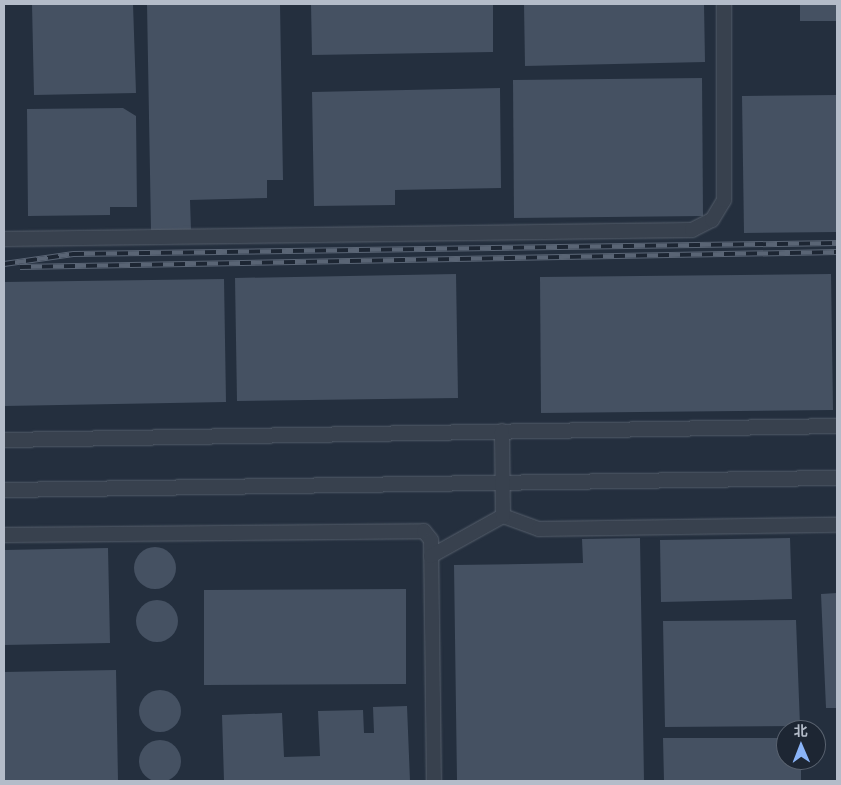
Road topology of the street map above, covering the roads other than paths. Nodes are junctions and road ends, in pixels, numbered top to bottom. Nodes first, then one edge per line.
1 (724, 4) edge
2 (4, 239) edge
3 (837, 426) edge
4 (502, 431) junction
5 (4, 440) edge
6 (837, 478) edge
7 (503, 483) junction
8 (4, 490) edge
9 (503, 516) junction
10 (837, 524) edge
11 (4, 535) edge
12 (431, 556) junction
13 (434, 781) edge

1 - 2 street
3 - 4 street
4 - 5 street
4 - 7 street
6 - 7 street
7 - 8 street
7 - 9 street
9 - 10 street
9 - 12 street
11 - 12 street
12 - 13 street

